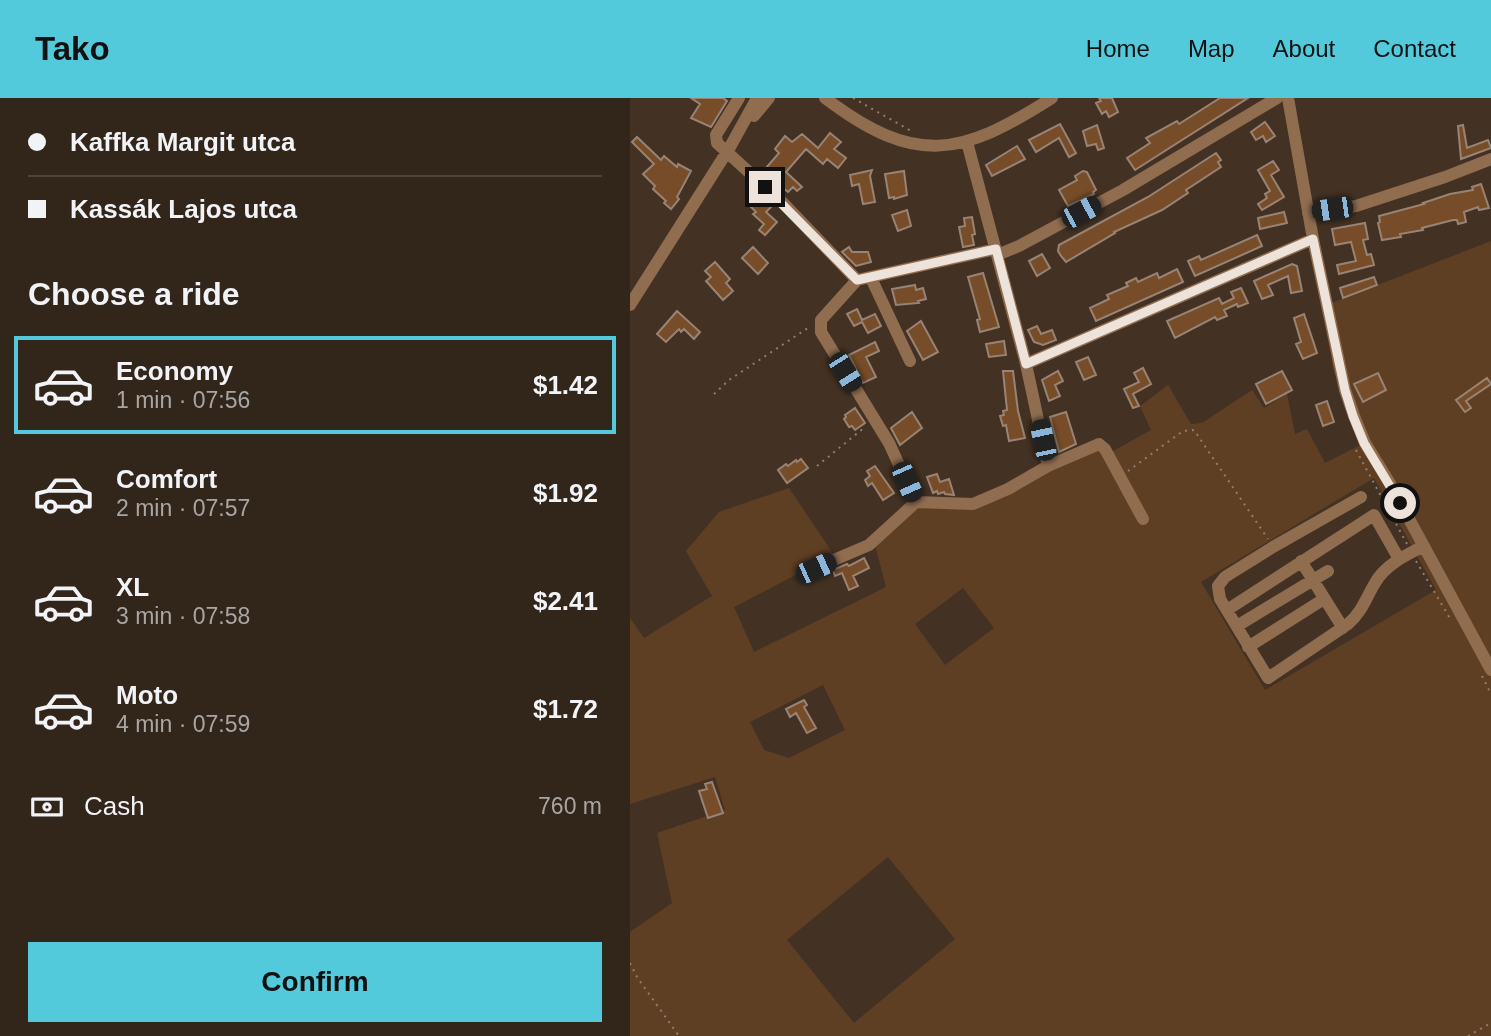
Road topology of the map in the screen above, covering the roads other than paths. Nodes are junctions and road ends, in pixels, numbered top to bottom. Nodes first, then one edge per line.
1 (739, 98) edge
2 (757, 98) edge
3 (769, 98) edge
4 (818, 98) edge
5 (1052, 98) edge
6 (1277, 98) edge
7 (1288, 98) edge
8 (834, 102) edge
9 (967, 142) junction
10 (728, 150) junction
11 (1491, 159) edge
12 (1308, 213) junction
13 (1313, 239) junction
14 (997, 252) junction
15 (871, 278) junction
16 (857, 280) junction
17 (630, 304) edge
18 (910, 361) dead end
19 (1026, 364) junction
20 (1048, 466) junction
21 (1361, 497) dead end
22 (915, 502) junction
23 (1143, 519) dead end
24 (1424, 547) junction
25 (1399, 559) junction
26 (1301, 561) junction
27 (816, 568) dead end
28 (1328, 571) dead end
29 (1313, 580) junction
30 (1324, 599) junction
31 (1227, 610) junction
32 (1237, 626) junction
33 (1343, 628) junction
34 (1248, 647) junction
35 (1491, 670) edge

1 - 10 street
2 - 10 street
3 - 10 street
4 - 8 street
5 - 9 street
6 - 14 street
7 - 12 street
8 - 9 street
9 - 14 street
10 - 16 street
10 - 17 street
11 - 12 street
12 - 13 street
13 - 19 street
13 - 24 street
14 - 15 street
14 - 19 street
15 - 16 street
15 - 18 street
16 - 22 street
19 - 20 street
20 - 22 street
20 - 23 street
21 - 31 street
22 - 27 street
24 - 25 street
24 - 35 street
25 - 26 street
25 - 33 street
26 - 29 street
26 - 31 street
28 - 29 street
29 - 30 street
29 - 32 street
30 - 33 street
30 - 34 street
31 - 32 street
32 - 34 street
33 - 34 street

